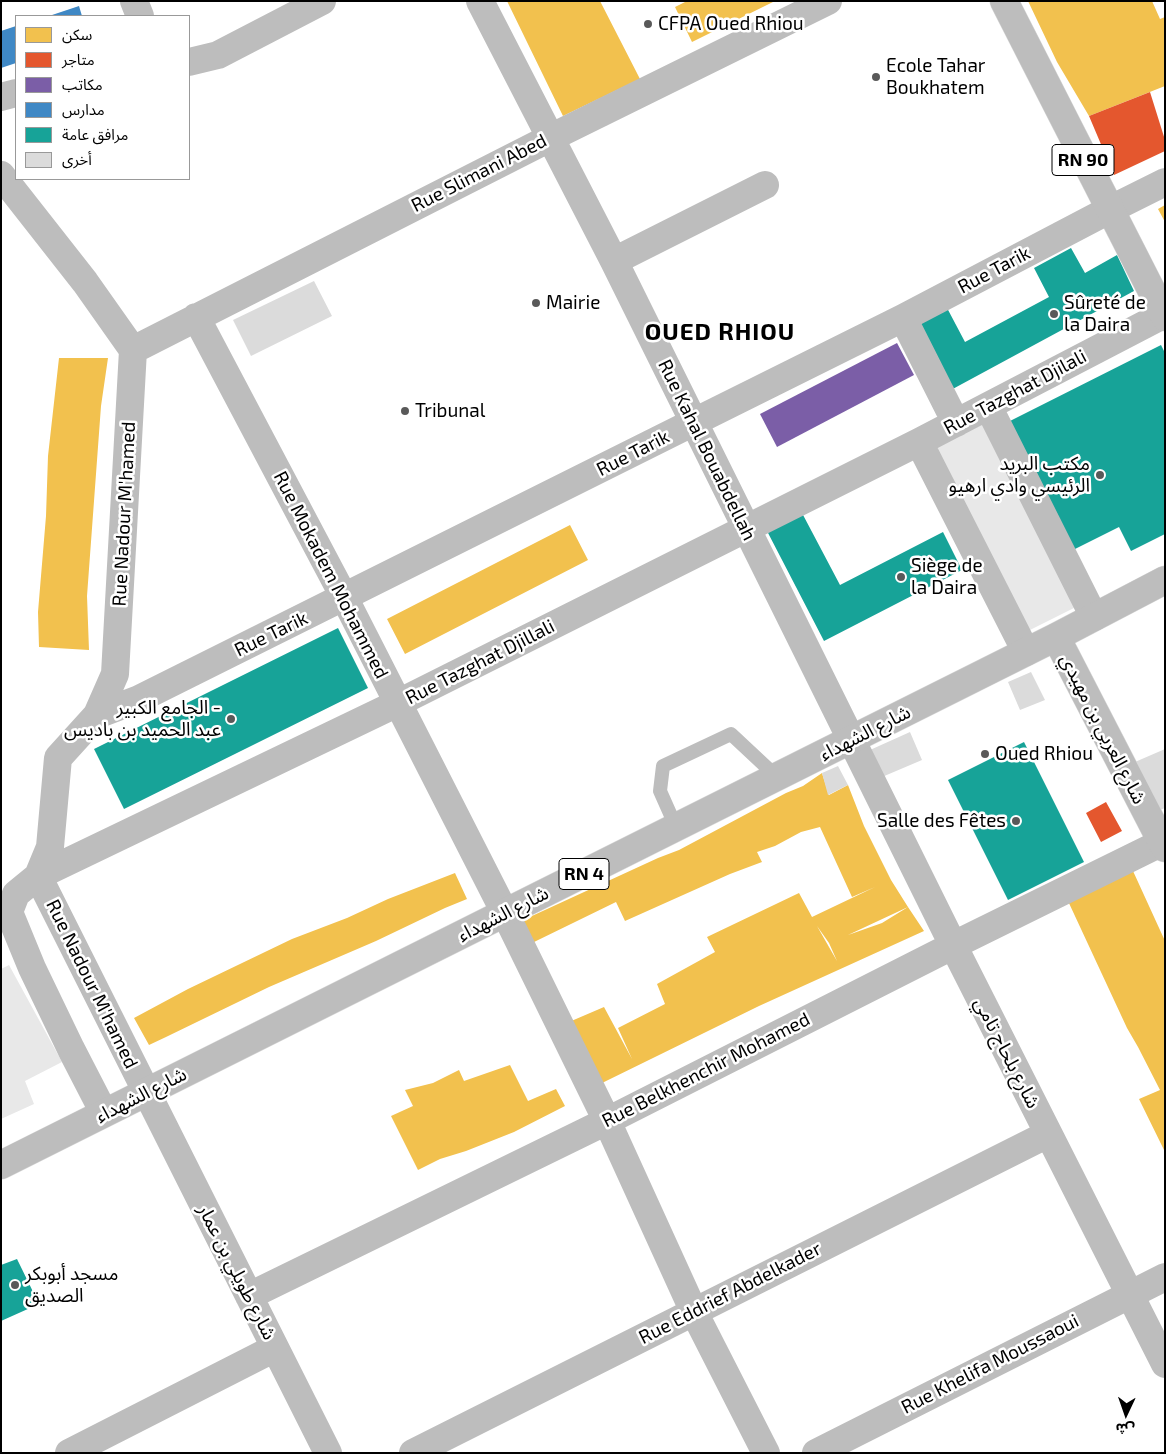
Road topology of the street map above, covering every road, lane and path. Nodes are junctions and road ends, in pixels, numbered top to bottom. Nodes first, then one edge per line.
1 (134, 1) edge
2 (322, 1) edge
3 (480, 1) edge
4 (828, 1) edge
5 (1004, 1) edge
6 (140, 15) edge
7 (190, 62) edge
8 (15, 93) edge
9 (1, 97) edge
10 (550, 138) junction
11 (1, 175) edge
12 (1165, 182) edge
13 (765, 185) dead end
14 (1109, 210) junction
15 (614, 261) junction
16 (1164, 315) edge
17 (196, 317) junction
18 (903, 318) junction
19 (133, 350) junction
20 (988, 406) junction
21 (694, 422) junction
22 (956, 422) junction
23 (919, 442) junction
24 (746, 529) junction
25 (1165, 580) edge
26 (344, 597) junction
27 (1094, 617) junction
28 (1056, 637) junction
29 (1026, 652) junction
30 (398, 703) junction
31 (97, 715) junction
32 (851, 740) junction
33 (777, 777) junction
34 (676, 827) junction
35 (1164, 844) edge
36 (38, 876) junction
37 (505, 913) junction
38 (953, 946) junction
39 (146, 1092) junction
40 (104, 1113) junction
41 (607, 1121) junction
42 (1048, 1134) junction
43 (1, 1164) edge
44 (1165, 1277) edge
45 (1129, 1294) junction
46 (249, 1296) junction
47 (694, 1312) junction
48 (275, 1348) junction
49 (1165, 1364) edge
50 (69, 1453) edge
51 (328, 1453) edge
52 (412, 1453) edge
53 (766, 1453) edge
54 (816, 1453) edge

1 - 6 street
2 - 7 street
3 - 10 street, Rue Kahal Bouabdellah
4 - 10 street, Rue Slimani Abed
5 - 14 street, RN 90
8 - 9 street
10 - 15 street, Rue Kahal Bouabdellah
10 - 17 street, Rue Slimani Abed
11 - 19 street
12 - 14 street, Rue Tarik
13 - 15 street
14 - 16 street, RN 90
14 - 18 street, Rue Tarik
15 - 21 street, Rue Kahal Bouabdellah
16 - 20 street, Rue Tazghat Djilali
17 - 19 street, Rue Slimani Abed
17 - 26 street, Rue Mokadem Mohammed
18 - 21 street, Rue Tarik
18 - 22 street
19 - 31 street, Rue Nadour M'hamed
20 - 22 street, Rue Tazghat Djilali
20 - 27 street
21 - 24 street, Rue Kahal Bouabdellah
21 - 26 street, Rue Tarik
22 - 23 street, Rue Tazghat Djilali
23 - 24 street, Rue Tazghat Djillali
23 - 29 street
24 - 30 street, Rue Tazghat Djillali
24 - 32 street, Rue Kahal Bouabdellah
25 - 27 street, شارع الشهداء / RN 4
26 - 30 street, Rue Mokadem Mohammed
26 - 31 street, Rue Tarik
27 - 28 street, شارع الشهداء / RN 4
28 - 29 street, شارع الشهداء / RN 4
28 - 35 street, شارع العربي بن مهيدي
29 - 32 street, شارع الشهداء / RN 4
30 - 36 street, Rue Tazghat Djillali
30 - 37 street, Rue Mokadem Mohammed
31 - 36 street, Rue Nadour M'hamed
32 - 33 street, شارع الشهداء / RN 4
32 - 38 street, شارع بلحاج تامي
33 - 34 street, شارع الشهداء / RN 4
33 - 34 lane
34 - 37 street, شارع الشهداء / RN 4
35 - 38 street, Rue Belkhenchir Mohamed
36 - 39 street, Rue Nadour M'hamed
36 - 40 street, Rue Nadour M'hamed
37 - 39 street, شارع الشهداء / RN 4
37 - 41 street, Rue Mokadem Mohammed
38 - 41 street, Rue Belkhenchir Mohamed
38 - 42 street, شارع بلحاج تامي
39 - 40 street, شارع الشهداء / RN 4
39 - 46 street, شارع طويلي بن عمار
40 - 43 street, شارع الشهداء / RN 4
41 - 46 street, Rue Belkhenchir Mohamed
41 - 47 street, Rue Mokadem Mohammed
42 - 45 street, شارع بلحاج تامي
42 - 47 street, Rue Eddrief Abdelkader
44 - 45 street, Rue Khelifa Moussaoui
45 - 49 street, شارع بلحاج تامي
45 - 54 street, Rue Khelifa Moussaoui
46 - 48 street, شارع طويلي بن عمار
47 - 52 street, Rue Eddrief Abdelkader
47 - 53 street, Rue Mokadem Mohammed
48 - 50 street
48 - 51 street, شارع طويلي بن عمار

